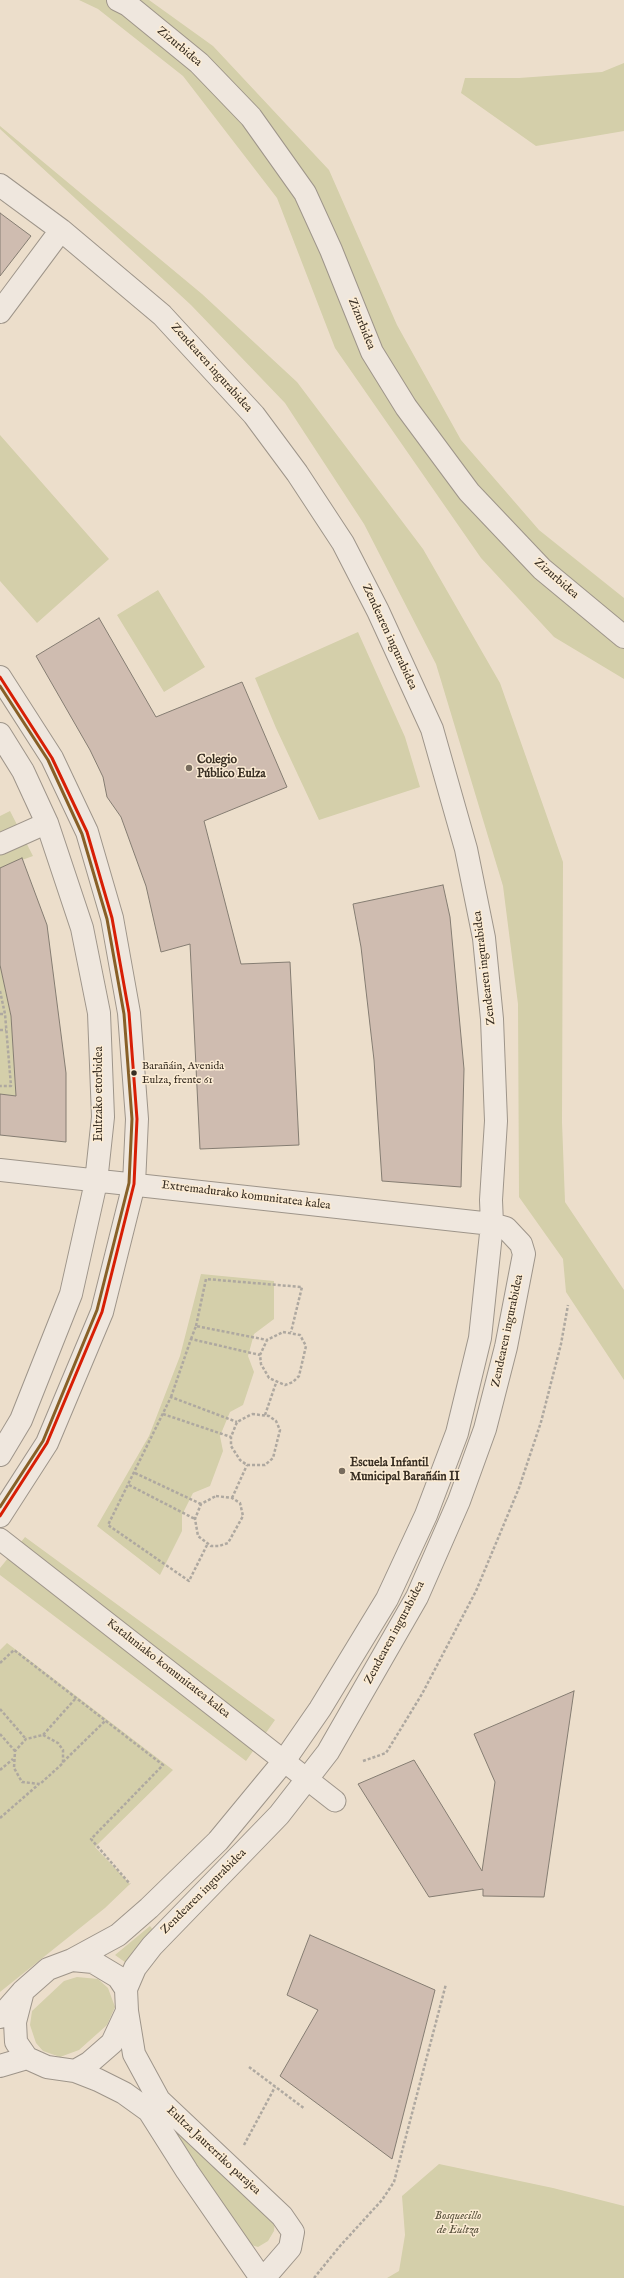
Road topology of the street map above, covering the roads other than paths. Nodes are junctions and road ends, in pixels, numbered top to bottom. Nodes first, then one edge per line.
1 (118, 0) edge
2 (0, 184) edge
3 (61, 230) junction
4 (0, 312) edge
5 (624, 637) edge
6 (0, 677) edge
7 (0, 734) edge
8 (47, 823) junction
9 (0, 844) edge
10 (0, 1170) edge
11 (96, 1182) junction
12 (134, 1184) junction
13 (492, 1224) junction
14 (0, 1455) edge
15 (0, 1516) edge
16 (0, 1539) edge
17 (284, 1761) junction
18 (307, 1779) junction
19 (335, 1801) dead end
20 (72, 1960) junction
21 (126, 1990) junction
22 (23, 1991) junction
23 (127, 2011) junction
24 (0, 2017) edge
25 (27, 2058) junction
26 (0, 2066) edge
27 (74, 2071) junction
28 (262, 2278) edge

1 - 5 street, Zizurbidea
2 - 3 street, Zendearen ingurabidea
3 - 4 street
3 - 13 street, Zendearen ingurabidea
6 - 12 street
7 - 8 street, Eultzako etorbidea
8 - 9 street
8 - 11 street, Eultzako etorbidea
10 - 11 street, Extremadurako komunitatea kalea
11 - 12 street, Extremadurako komunitatea kalea
11 - 14 street, Eultzako etorbidea
12 - 13 street, Extremadurako komunitatea kalea
12 - 15 street
13 - 17 street, Zendearen ingurabidea
13 - 18 street, Zendearen ingurabidea
16 - 17 street, Kataluniako komunitatea kalea
17 - 18 street, Kataluniako komunitatea kalea
17 - 20 street, Zendearen ingurabidea
18 - 19 street, Kataluniako komunitatea kalea
18 - 21 street, Zendearen ingurabidea
20 - 21 street
20 - 22 street
21 - 23 street, Eultza Jaurerriko parajea
22 - 24 street
22 - 25 street
23 - 27 street, Eultza Jaurerriko parajea
23 - 28 street, Eultza Jaurerriko parajea
25 - 26 street
25 - 27 street, Eultza Jaurerriko parajea
27 - 28 street, Eultza Jaurerriko parajea

